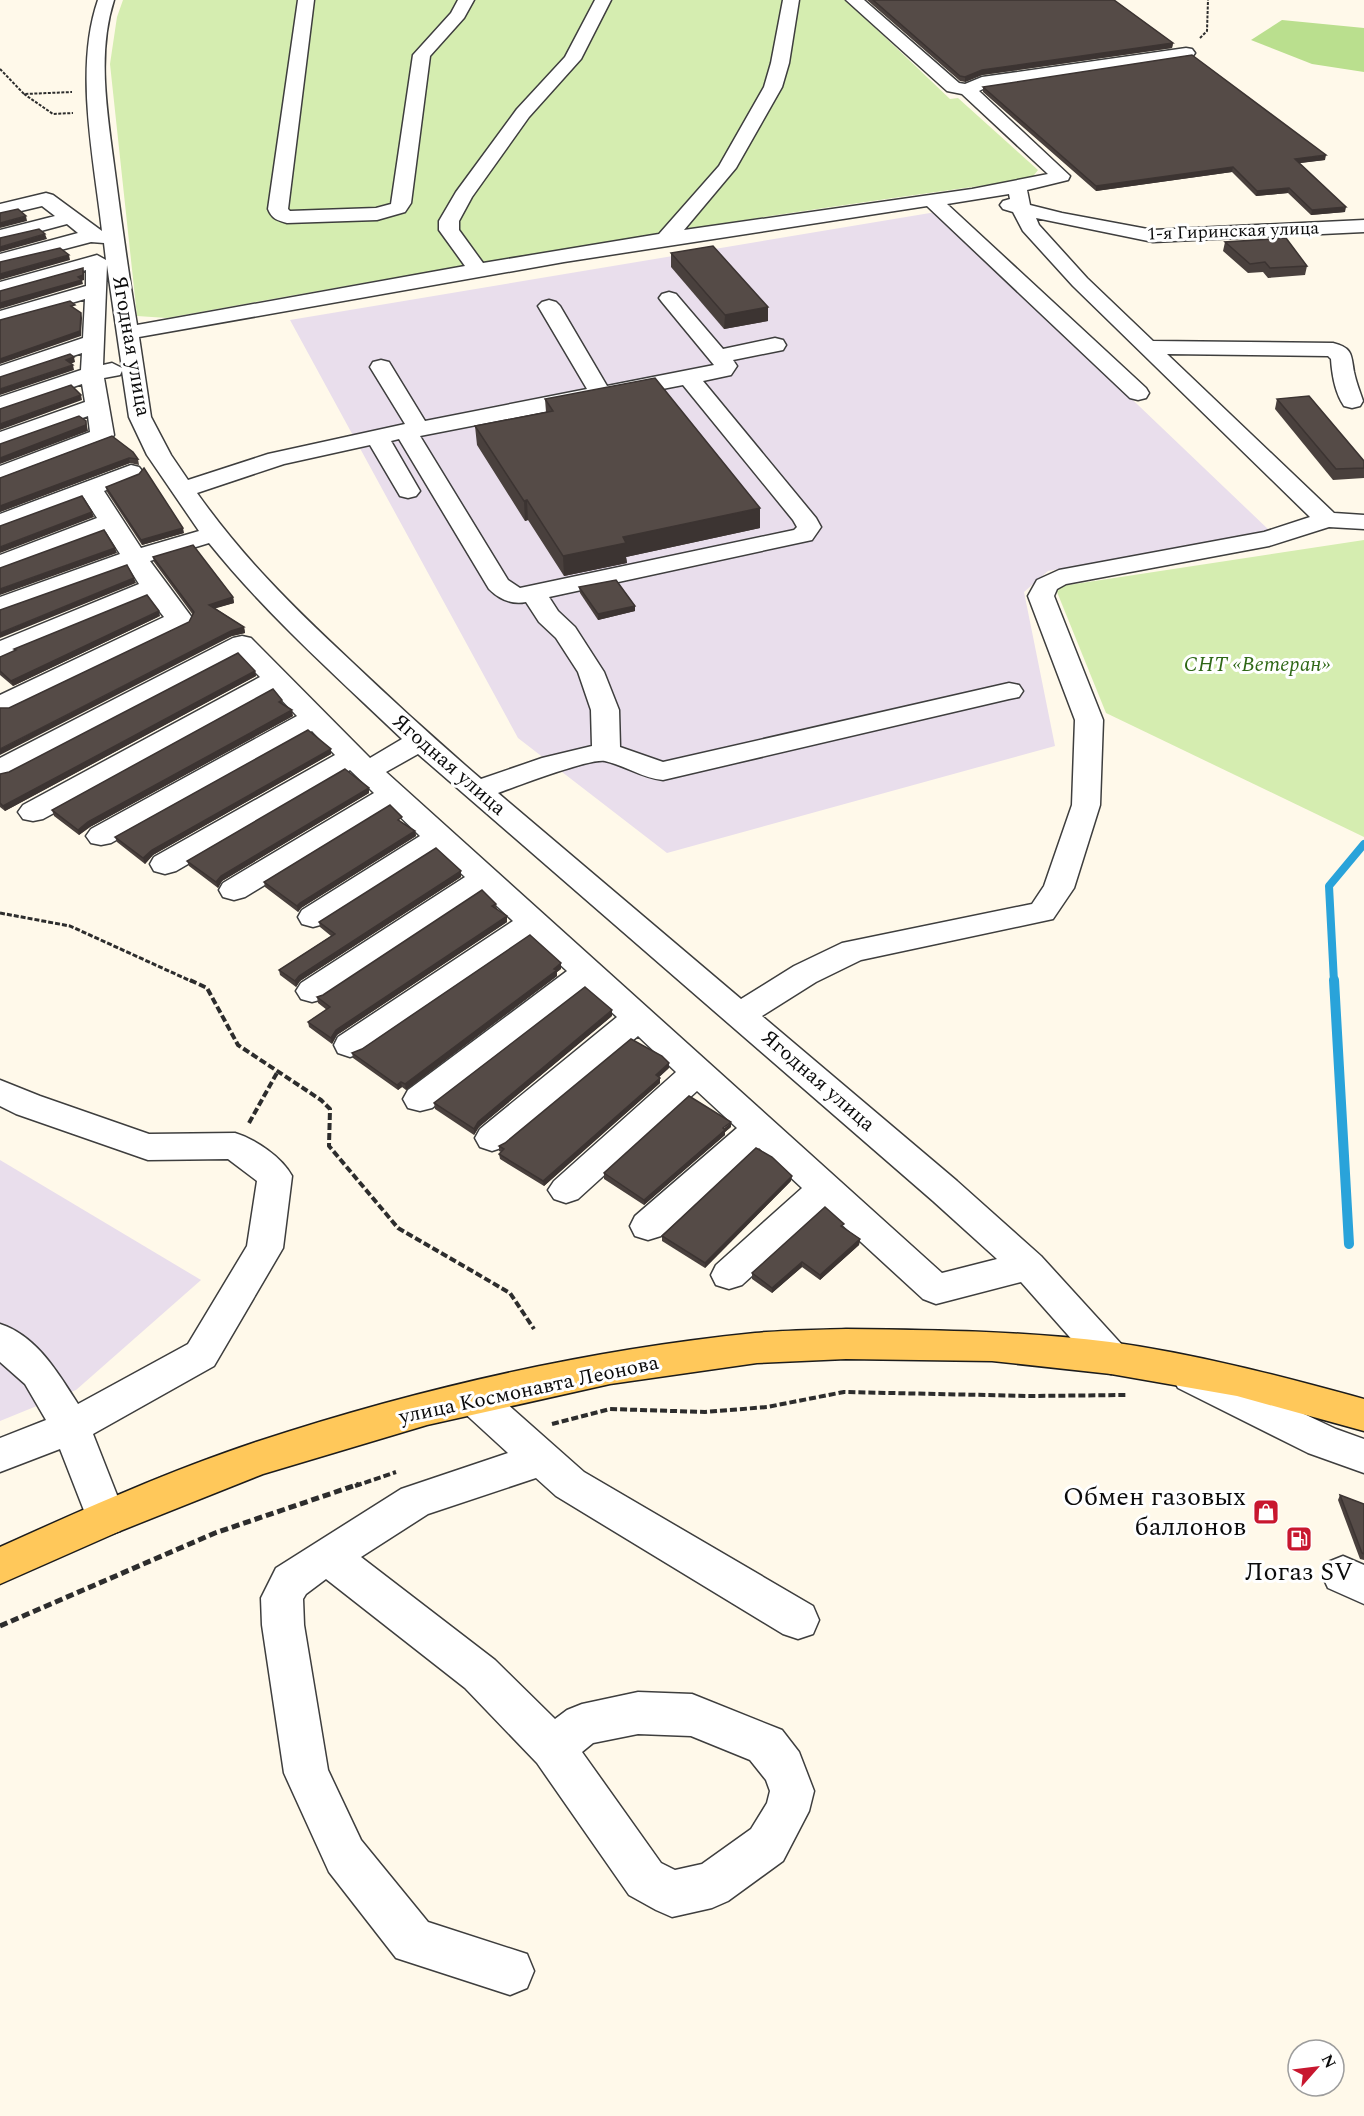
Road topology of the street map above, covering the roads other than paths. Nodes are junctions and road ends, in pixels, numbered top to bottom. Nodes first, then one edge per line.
1 (106, 0) edge
2 (306, 0) edge
3 (466, 0) edge
4 (603, 0) edge
5 (791, 0) edge
6 (854, 0) edge
7 (1186, 53) edge
8 (968, 90) junction
9 (1019, 198) junction
10 (932, 200) junction
11 (0, 210) edge
12 (70, 218) junction
13 (1364, 226) edge
14 (0, 236) edge
15 (103, 236) junction
16 (666, 238) junction
17 (0, 260) edge
18 (478, 270) junction
19 (0, 290) edge
20 (669, 298) dead end
21 (95, 300) junction
22 (549, 306) dead end
23 (0, 318) edge
24 (53, 323) edge
25 (128, 333) junction
26 (93, 342) junction
27 (775, 345) dead end
28 (1147, 347) junction
29 (719, 356) junction
30 (132, 367) junction
31 (381, 368) dead end
32 (0, 373) edge
33 (92, 374) junction
34 (688, 377) junction
35 (1138, 393) dead end
36 (601, 394) junction
37 (1352, 401) dead end
38 (0, 405) edge
39 (98, 405) junction
40 (530, 407) junction
41 (412, 430) junction
42 (545, 430) edge
43 (377, 437) junction
44 (0, 440) edge
45 (131, 472) dead end
46 (0, 474) edge
47 (90, 488) junction
48 (183, 490) junction
49 (408, 491) dead end
50 (1327, 520) junction
51 (113, 521) junction
52 (0, 522) edge
53 (1364, 522) edge
54 (214, 534) junction
55 (136, 557) junction
56 (0, 564) edge
57 (154, 587) junction
58 (534, 594) junction
59 (0, 606) edge
60 (0, 650) edge
61 (277, 679) junction
62 (1009, 691) dead end
63 (0, 704) edge
64 (314, 718) junction
65 (420, 741) junction
66 (606, 751) junction
67 (360, 764) junction
68 (0, 769) edge
69 (477, 790) junction
70 (392, 795) junction
71 (33, 812) dead end
72 (101, 836) dead end
73 (439, 837) junction
74 (165, 864) dead end
75 (485, 879) junction
76 (234, 890) dead end
77 (313, 917) dead end
78 (533, 922) junction
79 (587, 972) junction
80 (312, 991) dead end
81 (741, 1014) junction
82 (638, 1018) junction
83 (350, 1045) dead end
84 (697, 1072) junction
85 (0, 1092) edge
86 (420, 1099) dead end
87 (759, 1128) junction
88 (492, 1138) dead end
89 (825, 1188) junction
90 (566, 1190) dead end
91 (648, 1226) dead end
92 (1028, 1266) junction
93 (729, 1275) dead end
94 (0, 1340) edge
95 (1111, 1358) junction
96 (1168, 1368) junction
97 (474, 1398) junction
98 (1364, 1415) edge
99 (71, 1426) junction
100 (0, 1455) edge
101 (1364, 1456) edge
102 (542, 1459) junction
103 (106, 1518) junction
104 (328, 1556) junction
105 (0, 1566) edge
106 (798, 1620) dead end
107 (553, 1748) junction
108 (510, 1971) dead end

1 - 15 street, Ягодная улица
2 - 3 street
4 - 18 street
5 - 16 street
6 - 8 street
7 - 8 street
8 - 9 street
9 - 10 street, 1-я Гиринская улица
9 - 13 street, 1-я Гиринская улица
9 - 28 street
10 - 16 street, 1-я Гиринская улица
10 - 35 street
11 - 12 street
12 - 14 street
12 - 15 street
15 - 17 street
15 - 25 street, Ягодная улица
16 - 18 street, 1-я Гиринская улица
18 - 25 street, 1-я Гиринская улица
19 - 21 street
20 - 29 street
21 - 23 street
21 - 24 street
21 - 26 street
22 - 36 street
25 - 30 street, Ягодная улица
26 - 32 street
26 - 33 street
27 - 29 street
28 - 37 street
28 - 50 street
29 - 34 street
30 - 33 street
30 - 48 street, Ягодная улица
31 - 41 street
33 - 38 street
33 - 39 street
34 - 36 street
34 - 58 street
36 - 40 street
39 - 44 street
39 - 46 street
40 - 41 street
40 - 42 street
41 - 43 street
41 - 58 street
43 - 48 street
43 - 49 street
45 - 47 street
47 - 51 street
47 - 52 street
48 - 54 street, Ягодная улица
50 - 53 street
50 - 81 street
51 - 55 street
51 - 56 street
54 - 55 street
54 - 65 street, Ягодная улица
55 - 57 street
55 - 59 street
57 - 60 street
57 - 63 street
58 - 66 street
61 - 64 street
61 - 68 street
61 - 71 street
62 - 66 street
64 - 67 street
64 - 72 street
65 - 67 street
65 - 69 street, Ягодная улица
66 - 69 street
67 - 70 street
67 - 74 street
69 - 81 street, Ягодная улица
70 - 73 street
70 - 76 street
73 - 75 street
73 - 77 street
75 - 78 street
75 - 80 street
78 - 79 street
78 - 83 street
79 - 82 street
79 - 86 street
81 - 92 street, Ягодная улица
82 - 84 street
82 - 88 street
84 - 87 street
84 - 90 street
85 - 99 street
87 - 89 street
87 - 91 street
89 - 92 street
89 - 93 street
92 - 95 street, Ягодная улица
94 - 99 street
95 - 96 main road, улица Космонавта Леонова
95 - 97 main road, улица Космонавта Леонова
96 - 98 main road, улица Космонавта Леонова
96 - 101 street
97 - 102 street
97 - 103 main road, улица Космонавта Леонова
99 - 100 street
99 - 103 street
102 - 104 street
102 - 106 street
103 - 105 main road, улица Космонавта Леонова
104 - 107 street
104 - 108 street
107 - 107 street

